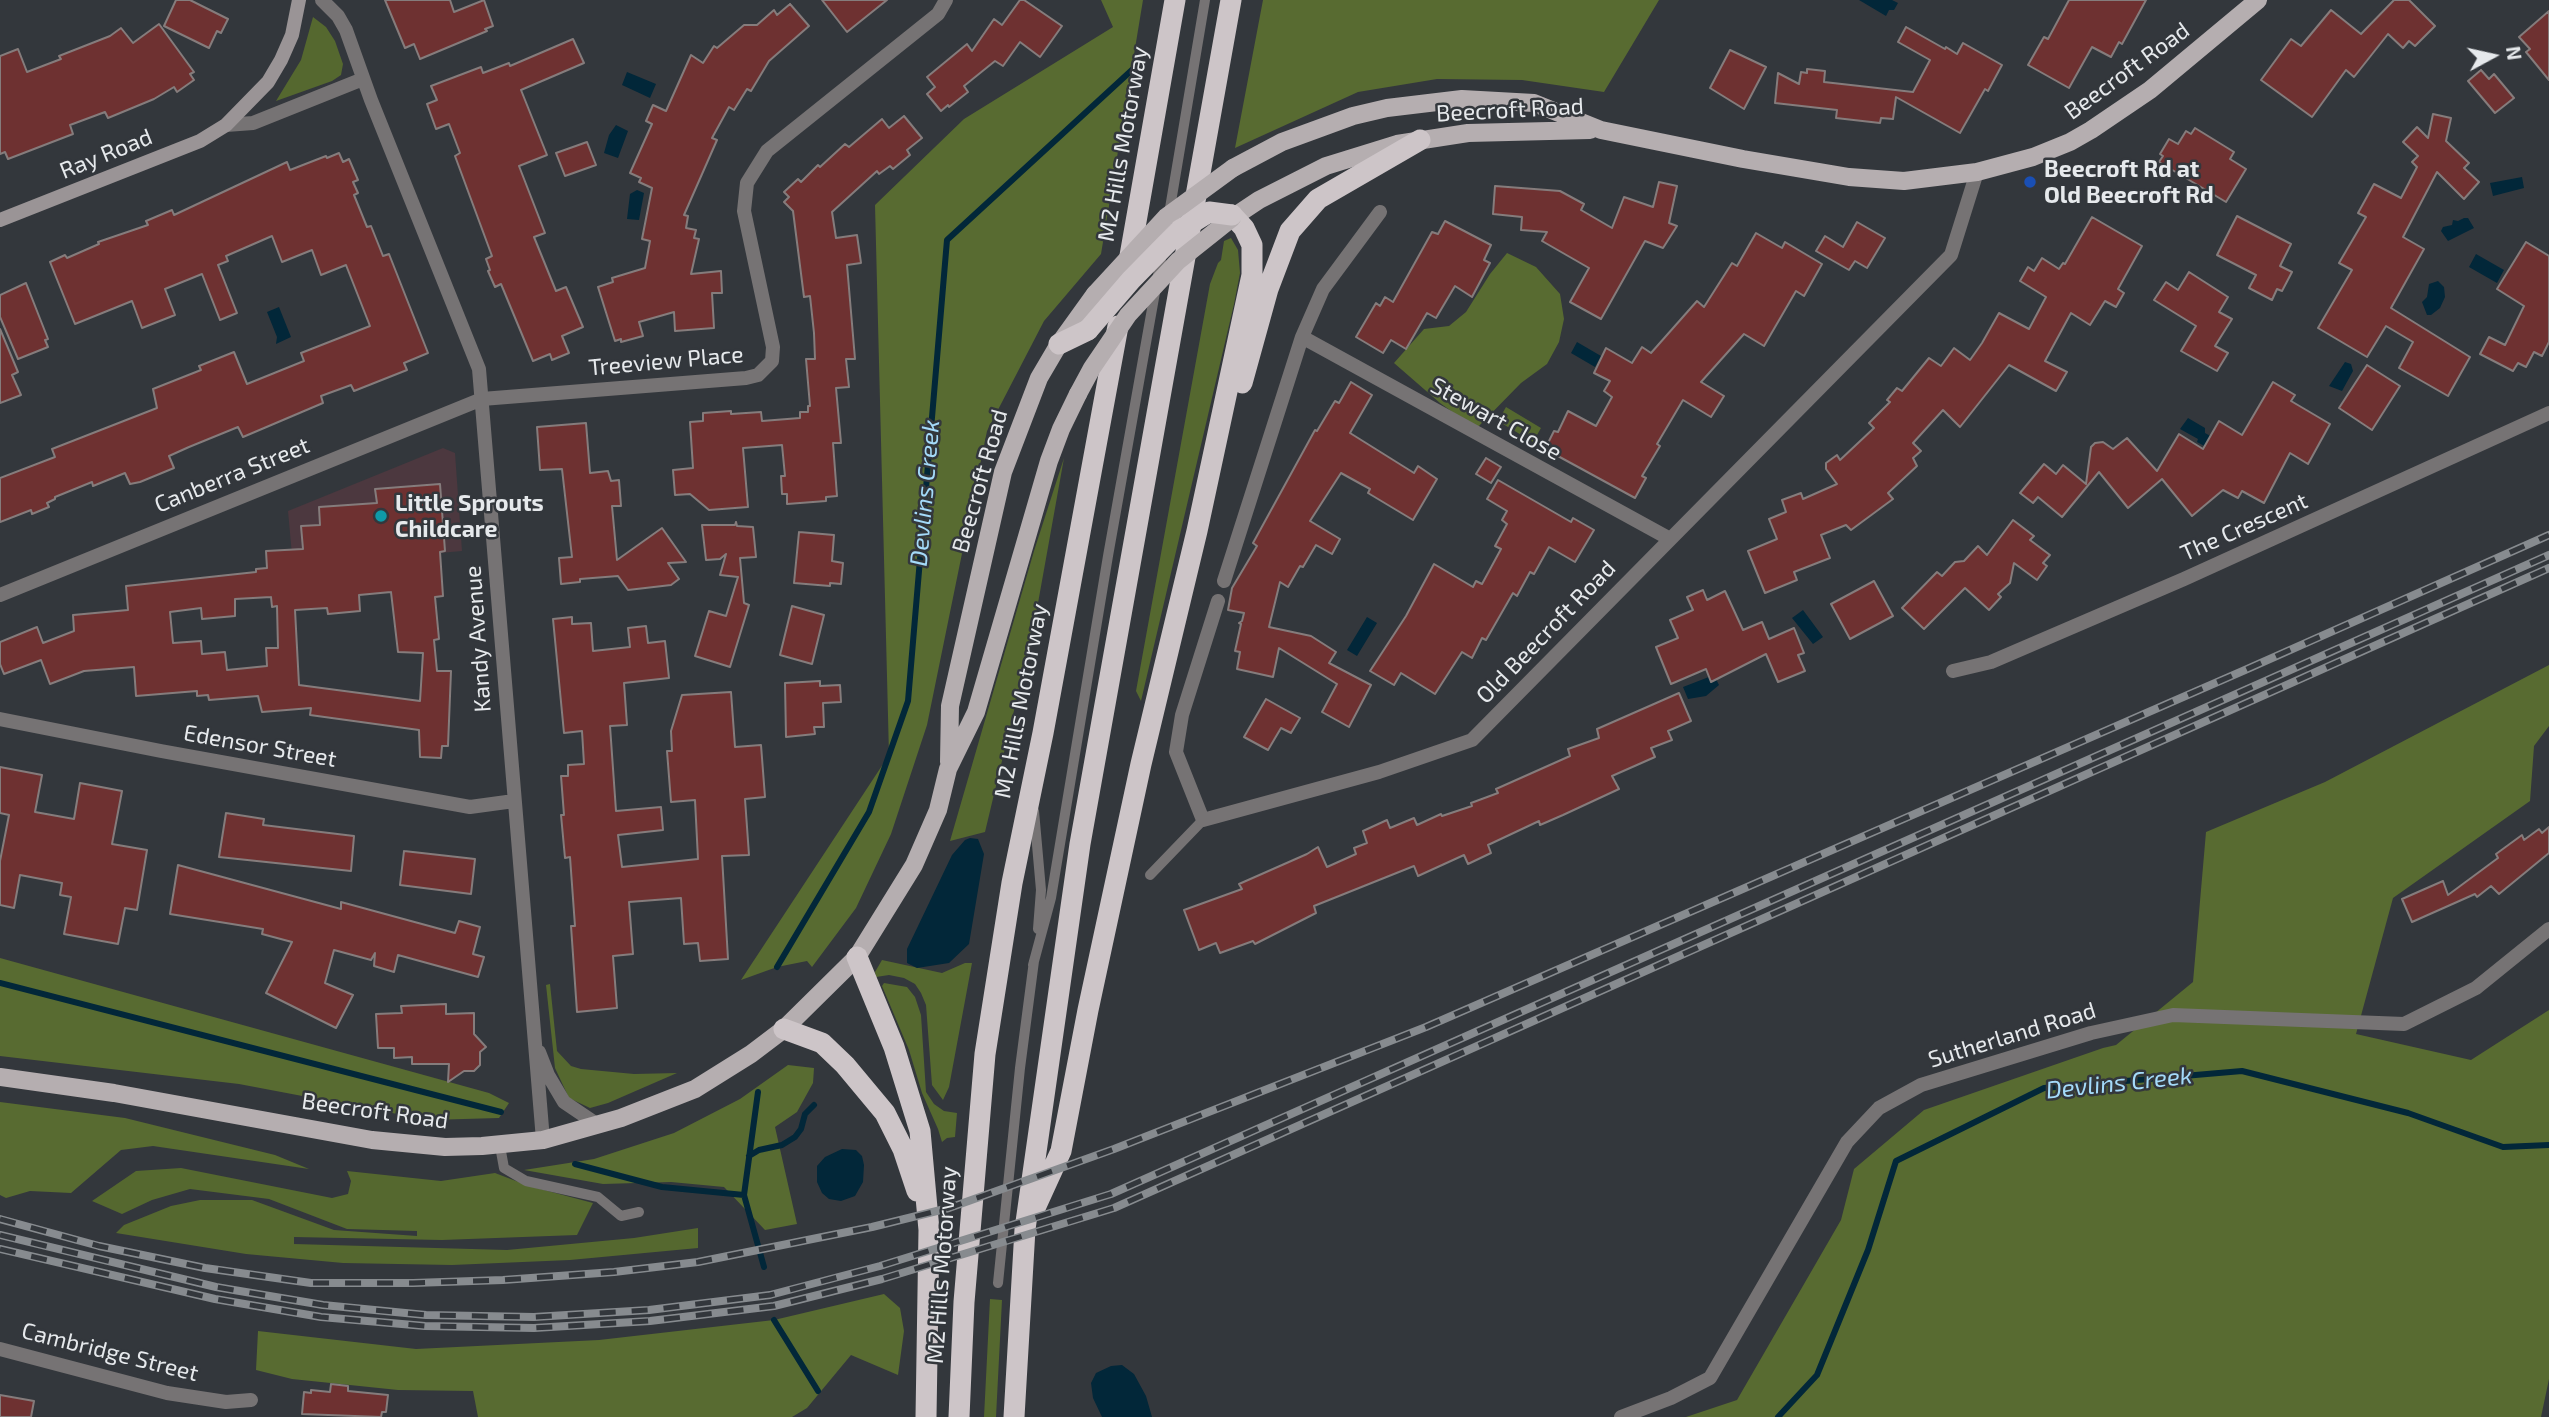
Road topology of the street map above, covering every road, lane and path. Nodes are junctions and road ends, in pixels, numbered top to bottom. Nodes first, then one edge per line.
1 (299, 0) edge
2 (322, 0) edge
3 (946, 0) edge
4 (1175, 0) edge
5 (1205, 0) edge
6 (1231, 0) edge
7 (2258, 0) edge
8 (363, 79) junction
9 (226, 125) junction
10 (1601, 130) junction
11 (1420, 140) junction
12 (1977, 172) junction
13 (1380, 212) dead end
14 (1233, 217) junction
15 (0, 220) edge
16 (1301, 337) junction
17 (1059, 344) junction
18 (482, 399) junction
19 (2549, 413) edge
20 (1197, 531) junction
21 (1670, 539) junction
22 (1224, 581) dead end
23 (0, 595) edge
24 (1218, 601) dead end
25 (1953, 671) dead end
26 (0, 719) edge
27 (948, 768) junction
28 (1032, 786) junction
29 (513, 801) junction
30 (1203, 820) junction
31 (1150, 875) dead end
32 (2549, 929) edge
33 (856, 957) junction
34 (1033, 965) junction
35 (784, 1029) junction
36 (532, 1034) junction
37 (0, 1077) edge
38 (598, 1125) junction
39 (542, 1140) junction
40 (500, 1146) junction
41 (639, 1212) dead end
42 (1025, 1229) junction
43 (929, 1230) junction
44 (998, 1283) dead end
45 (0, 1349) edge
46 (251, 1399) dead end
47 (959, 1408) edge
48 (926, 1417) edge
49 (1014, 1417) edge
50 (1621, 1417) edge

1 - 9 street, Ray Road
2 - 8 street, Kandy Avenue
3 - 18 street, Treeview Place
4 - 28 highway, M2 Hills Motorway
5 - 34 lane
6 - 42 highway
7 - 12 main road, Beecroft Road
8 - 9 street, Ray Road
8 - 18 street, Kandy Avenue
9 - 15 street, Ray Road
10 - 11 main road, Beecroft Road
10 - 12 main road, Beecroft Road
10 - 17 main road, Beecroft Road, bridge
11 - 14 main road, Beecroft Road
11 - 20 highway
12 - 21 street, Old Beecroft Road
13 - 16 street
14 - 17 highway, bridge
14 - 20 highway
14 - 27 main road, Beecroft Road, bridge
16 - 21 street, Stewart Close
16 - 22 street
17 - 27 main road, Beecroft Road
18 - 23 street, Canberra Street
18 - 29 street, Kandy Avenue
19 - 25 street, The Crescent
20 - 42 highway
21 - 30 street, Old Beecroft Road
24 - 30 street
26 - 29 street, Edensor Street
27 - 33 main road, Beecroft Road
28 - 34 lane
28 - 47 highway, M2 Hills Motorway
29 - 36 street, Kandy Avenue
30 - 31 lane
32 - 50 street, Sutherland Road
33 - 35 main road, Beecroft Road
33 - 43 highway
34 - 44 lane
35 - 38 main road, Beecroft Road
35 - 43 highway
36 - 38 street
36 - 39 street, Kandy Avenue
37 - 40 main road, Beecroft Road
38 - 39 main road, Beecroft Road
39 - 40 main road, Beecroft Road
40 - 41 lane
42 - 49 highway
43 - 48 highway
45 - 46 street, Cambridge Street

